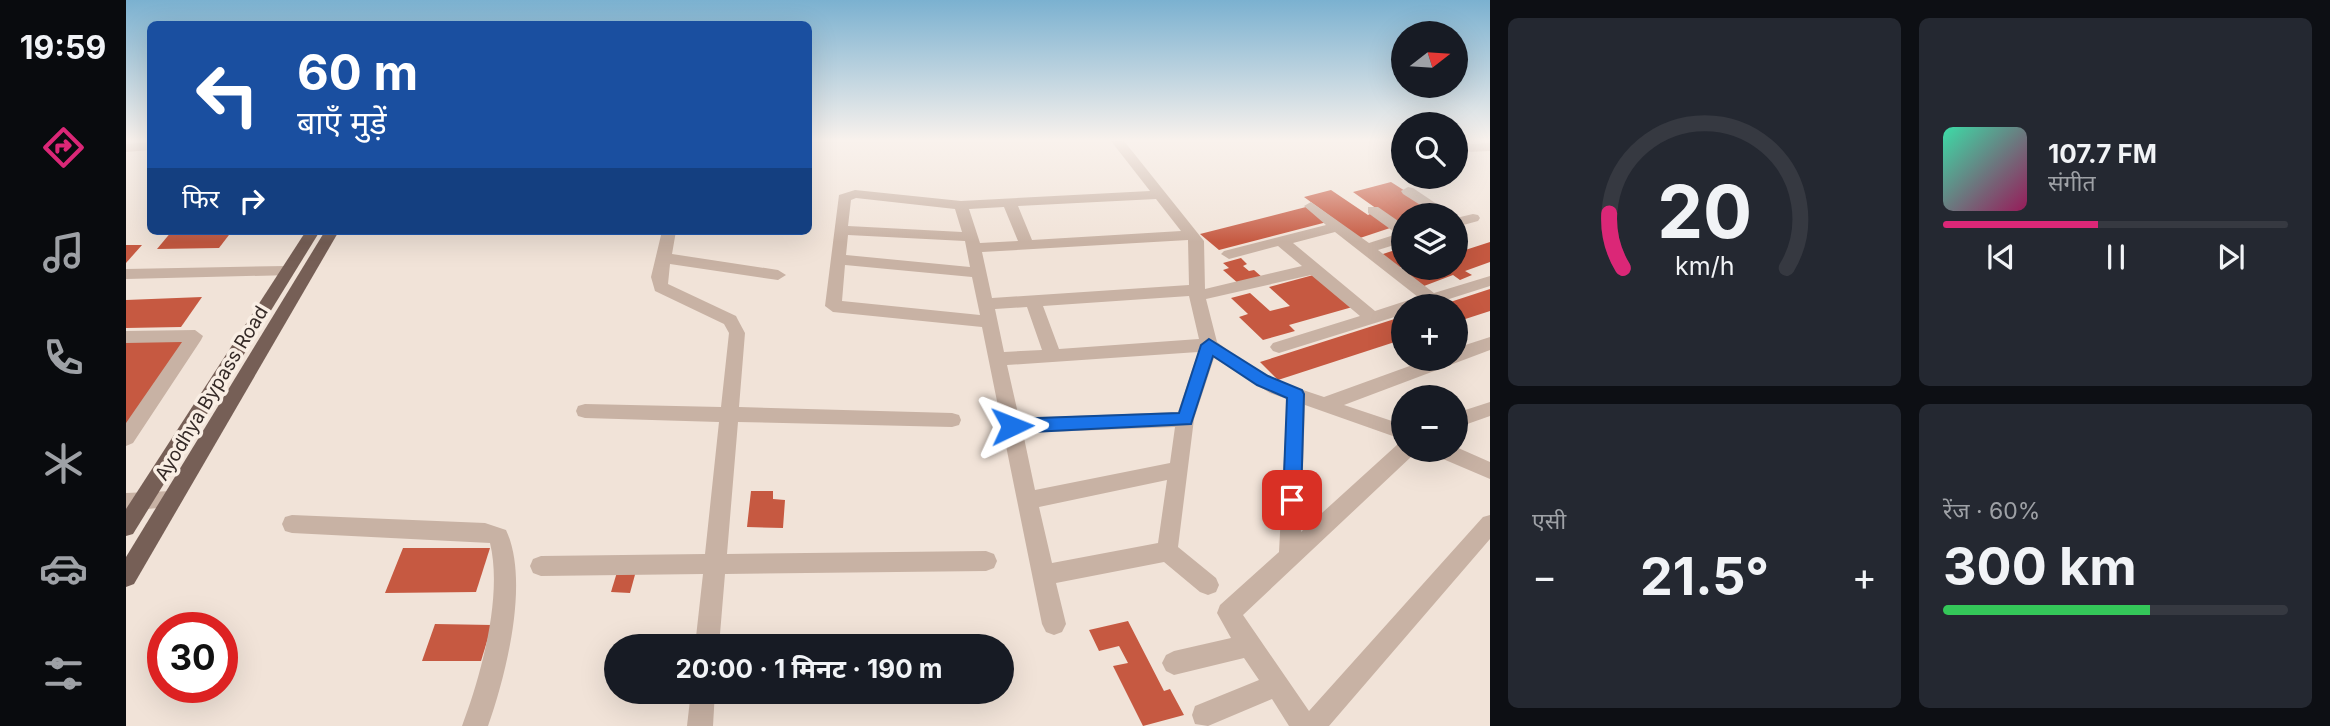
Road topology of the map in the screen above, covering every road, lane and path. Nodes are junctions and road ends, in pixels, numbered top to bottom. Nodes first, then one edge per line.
1 (1145, 175) edge
2 (1408, 191) dead end
3 (1161, 195) junction
4 (1009, 203) junction
5 (1427, 203) edge
6 (961, 205) junction
7 (1311, 206) dead end
8 (1373, 210) dead end
9 (1473, 218) dead end
10 (1468, 219) edge
11 (1391, 223) edge
12 (1337, 227) junction
13 (841, 230) junction
14 (310, 235) edge
15 (330, 235) edge
16 (668, 235) edge
17 (1193, 235) junction
18 (1280, 241) junction
19 (1391, 241) edge
20 (972, 243) junction
21 (1027, 245) junction
22 (1366, 249) junction
23 (1229, 254) dead end
24 (663, 258) junction
25 (838, 259) junction
26 (1313, 269) junction
27 (287, 271) junction
28 (979, 273) junction
29 (126, 274) edge
30 (778, 275) dead end
31 (1490, 281) edge
32 (1197, 293) junction
33 (1424, 294) edge
34 (1447, 294) edge
35 (1033, 301) junction
36 (1391, 312) edge
37 (987, 313) junction
38 (1373, 318) junction
39 (126, 337) edge
40 (1490, 343) edge
41 (1209, 345) junction
42 (1279, 347) dead end
43 (1468, 351) edge
44 (1053, 356) junction
45 (997, 359) junction
46 (1415, 371) edge
47 (1296, 394) junction
48 (1326, 404) junction
49 (1490, 409) edge
50 (584, 411) dead end
51 (729, 415) junction
52 (1468, 417) edge
53 (1185, 419) junction
54 (951, 420) dead end
55 (1012, 426) junction
56 (1391, 428) edge
57 (126, 438) edge
58 (1468, 461) edge
59 (1392, 462) edge
60 (1179, 469) junction
61 (1490, 471) edge
62 (172, 500) junction
63 (1028, 500) junction
64 (134, 502) edge
65 (292, 524) dead end
66 (1490, 524) edge
67 (126, 527) edge
68 (1166, 550) junction
69 (1290, 555) junction
70 (986, 561) dead end
71 (715, 564) junction
72 (541, 565) dead end
73 (1044, 575) junction
74 (126, 577) edge
75 (1208, 585) dead end
76 (1054, 624) dead end
77 (708, 634) edge
78 (1250, 645) junction
79 (1174, 663) dead end
80 (1277, 685) junction
81 (702, 704) edge
82 (1204, 715) dead end
83 (475, 726) edge
84 (700, 726) edge
85 (1304, 726) edge
86 (1312, 726) edge

1 - 3 street
2 - 5 street
3 - 4 street
3 - 17 street
4 - 6 street
4 - 21 street
6 - 13 street
6 - 20 street
7 - 12 street
8 - 11 street
9 - 10 street
12 - 18 street
12 - 22 street
13 - 20 street
13 - 25 street
14 - 27 main road, Ayodhya Bypass Road
15 - 62 main road, Ayodhya Bypass Road
16 - 24 street
17 - 21 street
17 - 32 street
18 - 23 street
18 - 26 street
19 - 22 street
20 - 21 street
20 - 28 street
22 - 33 street
24 - 30 street
24 - 51 street
25 - 28 street
25 - 37 street
26 - 32 street
26 - 38 street
27 - 29 street
27 - 64 main road, Ayodhya Bypass Road
28 - 37 street
31 - 34 street
32 - 35 street
32 - 41 street
35 - 37 street
35 - 44 street
36 - 38 street
37 - 45 street
38 - 42 street
39 - 57 street
40 - 43 street
41 - 44 street
41 - 47 street
41 - 53 street
44 - 45 street
45 - 55 street
46 - 48 street
47 - 48 street
47 - 69 street
48 - 56 street
49 - 52 street
50 - 51 street
51 - 54 street
51 - 71 street
53 - 55 street
53 - 60 street
55 - 63 street
58 - 61 street
59 - 69 street
60 - 63 street
60 - 68 street
62 - 64 street
62 - 74 main road, Ayodhya Bypass Road
63 - 73 street
64 - 67 main road, Ayodhya Bypass Road
65 - 83 street
66 - 86 street
68 - 73 street
68 - 75 street
69 - 78 street
70 - 71 street
71 - 72 street
71 - 77 street
73 - 76 street
78 - 79 street
78 - 80 street
80 - 82 street
80 - 85 street
81 - 84 street

